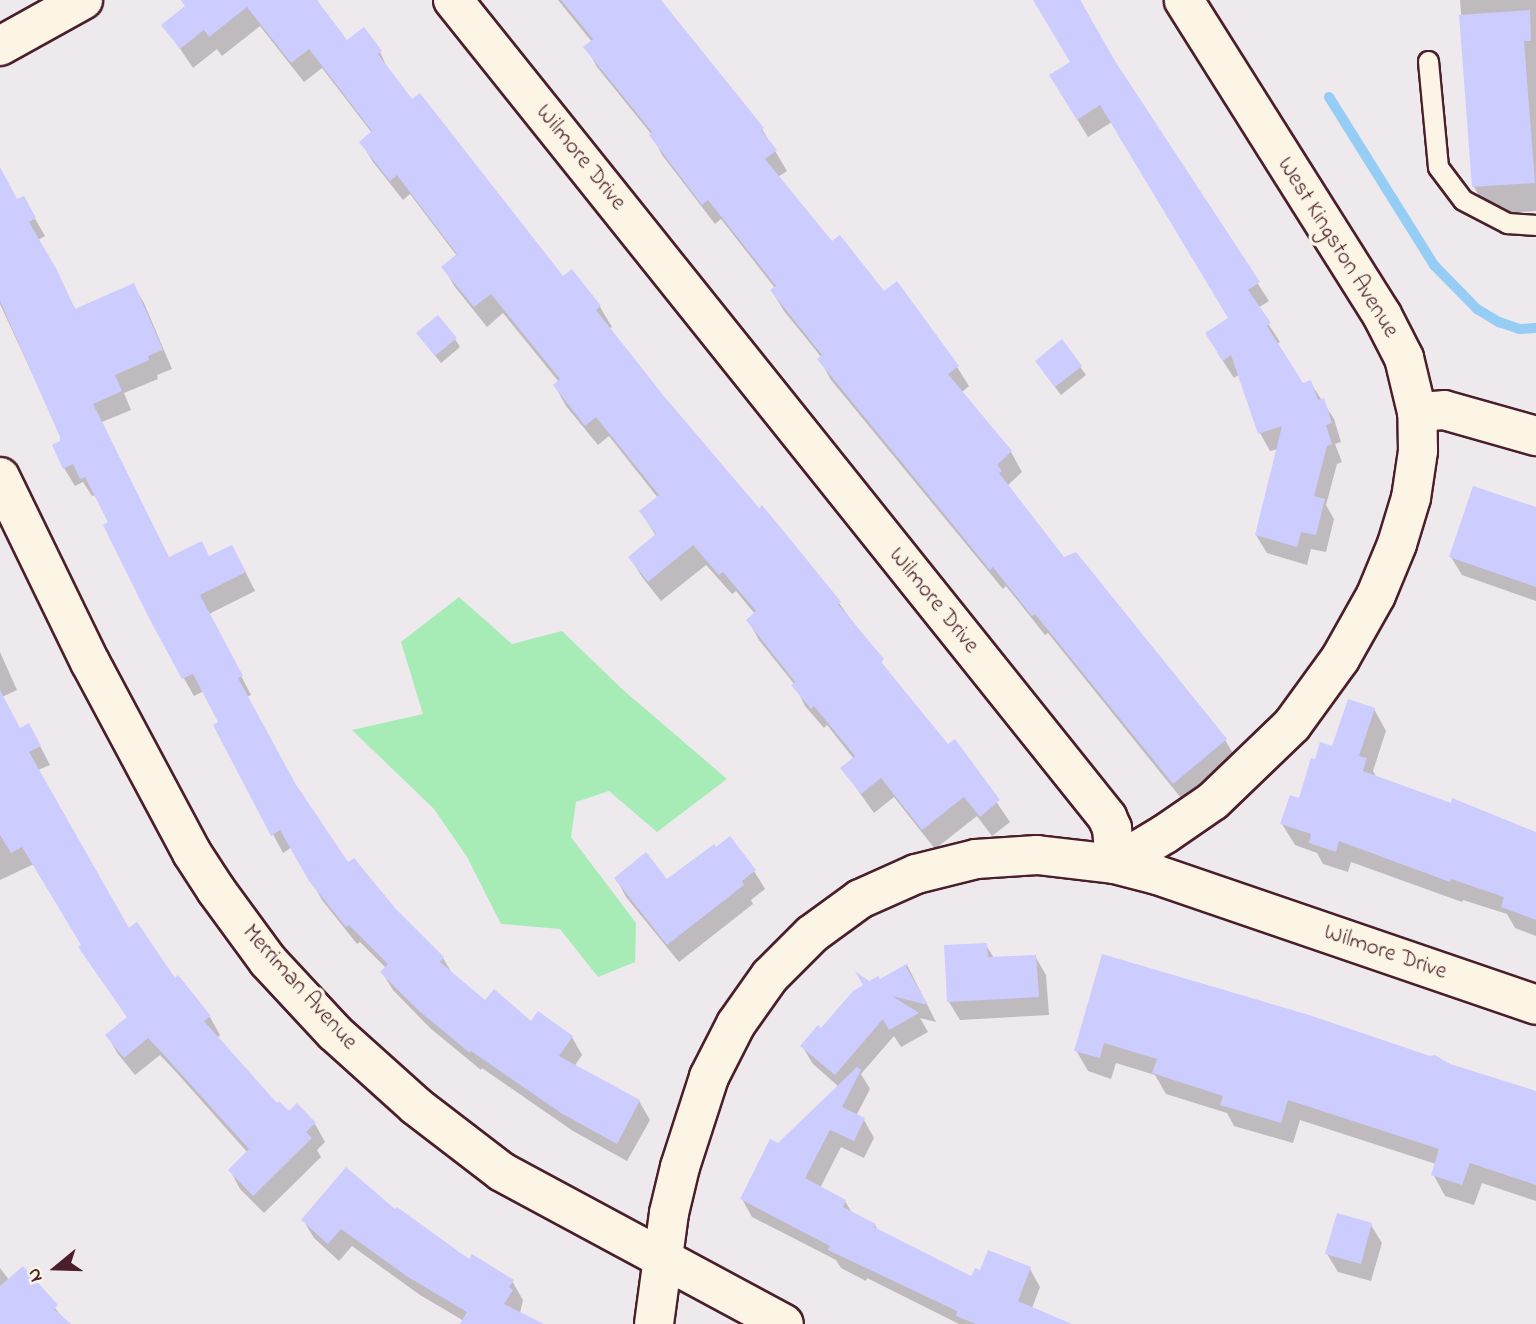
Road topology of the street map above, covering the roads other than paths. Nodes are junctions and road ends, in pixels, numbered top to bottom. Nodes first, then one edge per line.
1 (83, 0) edge
2 (453, 0) edge
3 (1184, 0) edge
4 (0, 46) edge
5 (1428, 61) dead end
6 (1536, 225) edge
7 (1417, 412) junction
8 (1536, 436) edge
9 (0, 477) edge
10 (1115, 864) junction
11 (1536, 1004) edge
12 (662, 1260) junction
13 (654, 1324) edge
14 (784, 1324) edge

1 - 4 street
2 - 10 street, Wilmore Drive
3 - 7 street, West Kingston Avenue
5 - 6 lane
7 - 8 street
7 - 10 street, West Kingston Avenue
9 - 12 street, Merriman Avenue
10 - 11 street, Wilmore Drive
10 - 12 street
12 - 13 street
12 - 14 street, Merriman Avenue

